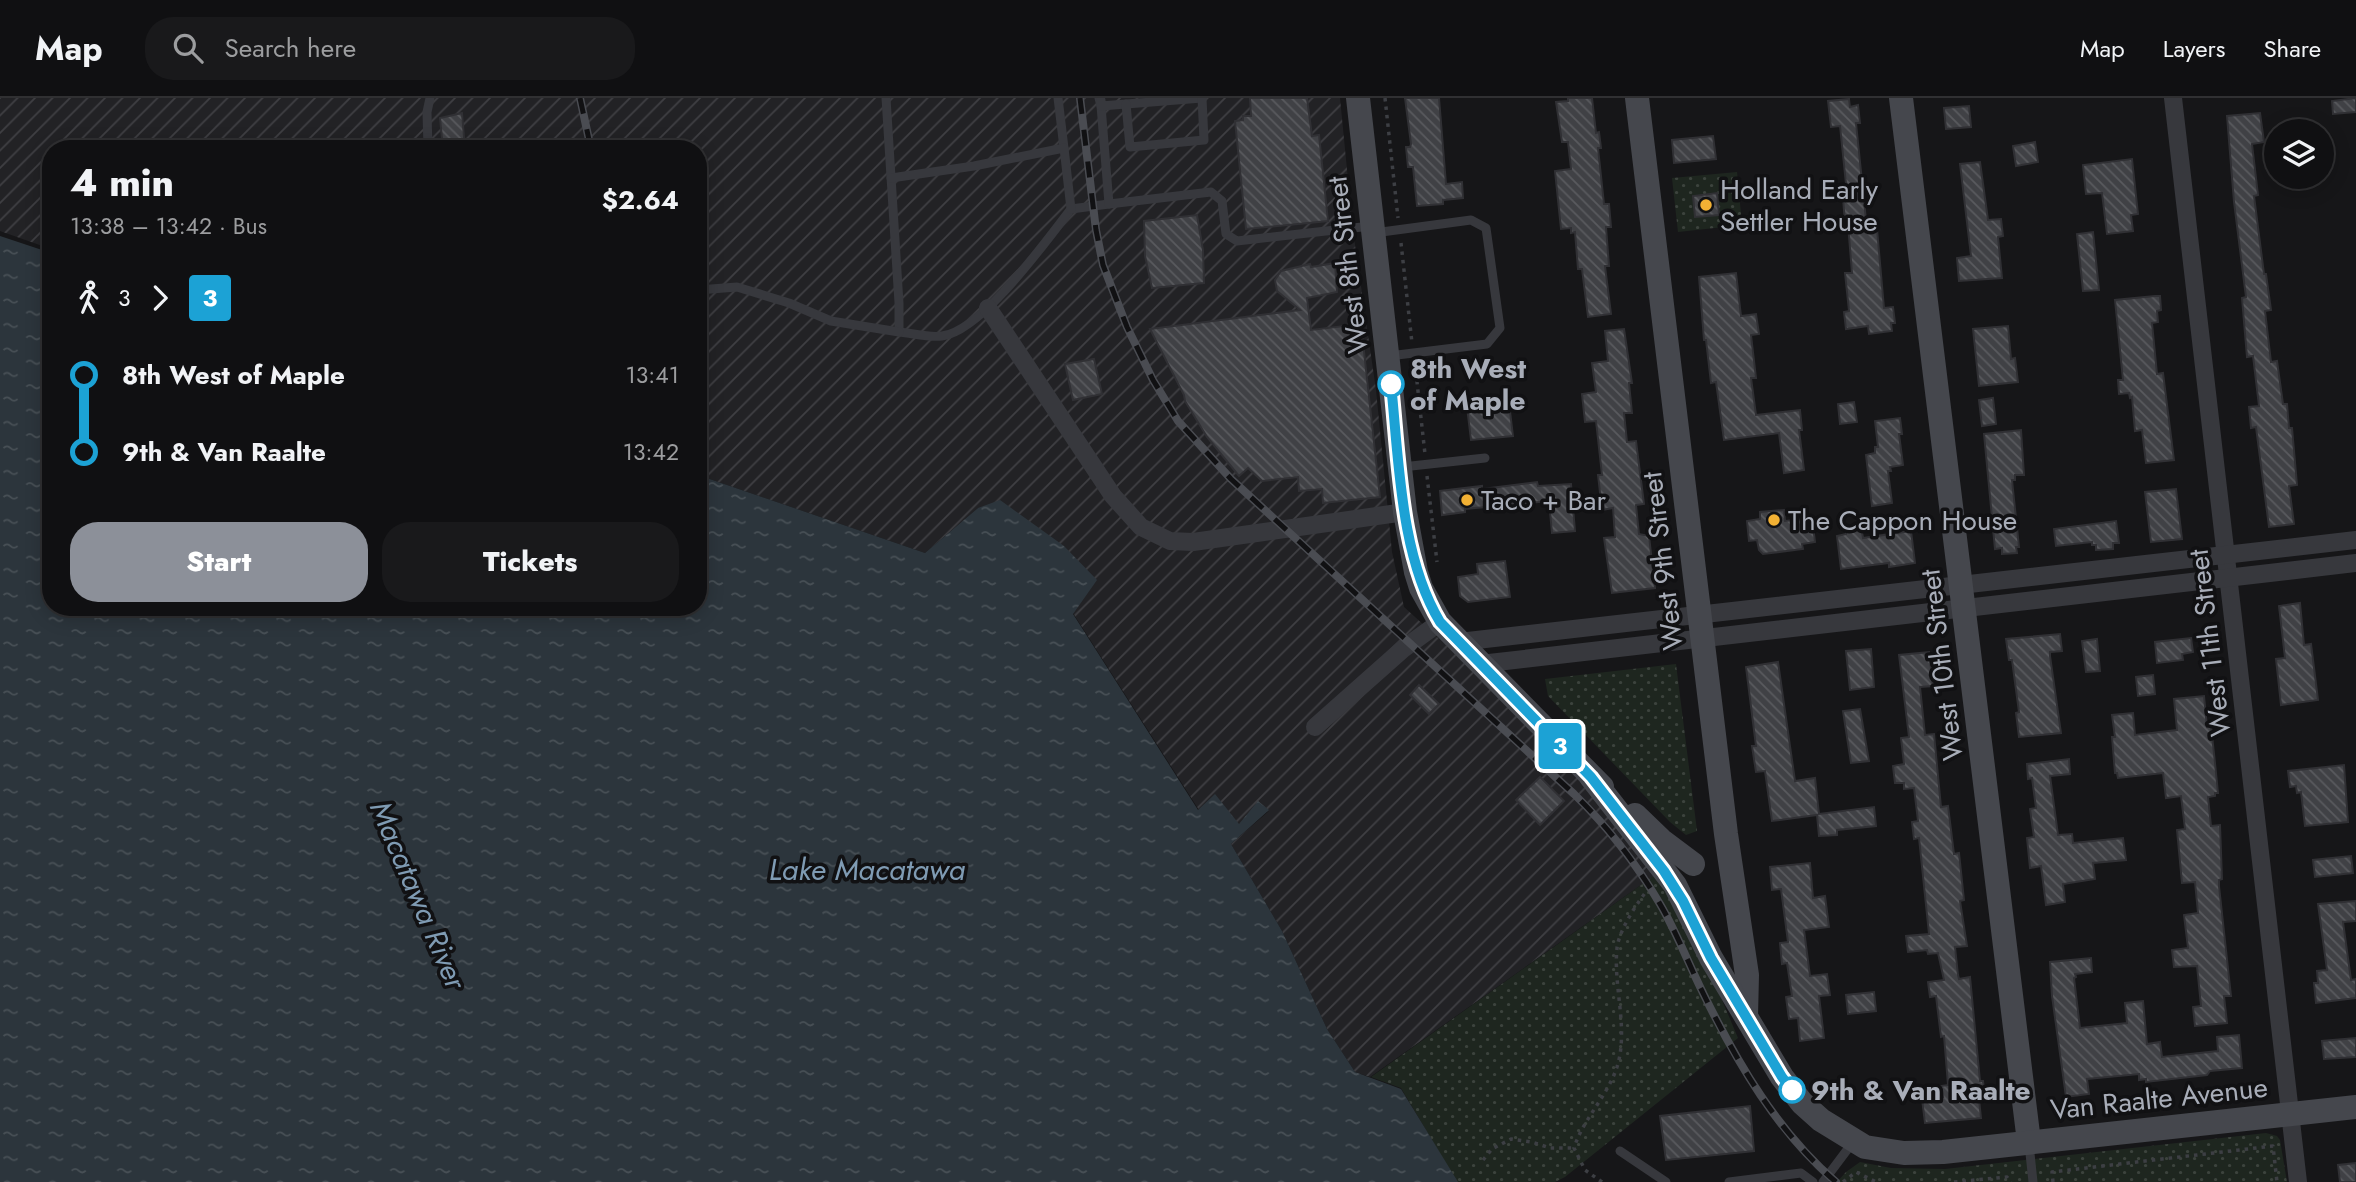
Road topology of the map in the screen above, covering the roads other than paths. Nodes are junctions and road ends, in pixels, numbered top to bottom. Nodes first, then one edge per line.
1 (430, 98) edge
2 (886, 98) edge
3 (1058, 98) edge
4 (1202, 98) edge
5 (1358, 98) edge
6 (1637, 98) edge
7 (1901, 98) edge
8 (2173, 98) edge
9 (1100, 101) edge
10 (1126, 104) junction
11 (428, 140) edge
12 (1064, 148) junction
13 (891, 177) junction
14 (1109, 204) junction
15 (1072, 209) junction
16 (1373, 230) junction
17 (707, 289) edge
18 (988, 307) junction
19 (899, 332) junction
20 (1387, 356) junction
21 (1485, 458) dead end
22 (1400, 467) junction
23 (1405, 512) junction
24 (2356, 540) edge
25 (2225, 556) junction
26 (2356, 562) edge
27 (2227, 578) junction
28 (1963, 597) junction
29 (1440, 622) junction
30 (1700, 626) junction
31 (1459, 642) junction
32 (1480, 664) junction
33 (1315, 727) dead end
34 (1591, 777) junction
35 (1726, 834) junction
36 (1693, 864) junction
37 (1666, 882) junction
38 (1746, 1016) junction
39 (2356, 1107) edge
40 (1812, 1112) joint
41 (2290, 1113) junction
42 (1854, 1141) junction
43 (2029, 1142) junction
44 (1620, 1151) dead end
45 (1666, 1182) edge
46 (1729, 1182) edge
47 (1813, 1182) edge
48 (1823, 1182) edge
49 (2033, 1182) edge
50 (2298, 1182) edge

1 - 11 lane
2 - 13 lane
3 - 12 lane
4 - 10 lane
4 - 10 lane
5 - 16 street, West 8th Street
6 - 30 street, West 9th Street
7 - 28 street, West 10th Street
8 - 25 street, West 11th Street
9 - 10 lane
9 - 14 lane
12 - 13 lane
12 - 15 lane
13 - 19 lane
14 - 15 lane
14 - 16 lane
15 - 18 lane
16 - 20 street, West 8th Street
16 - 20 lane
17 - 19 lane
18 - 19 lane
18 - 23 street
20 - 22 street, West 8th Street
21 - 22 lane
22 - 23 street, West 8th Street
23 - 29 street, West 8th Street
24 - 25 street
25 - 27 street, West 11th Street
25 - 28 street
26 - 27 street
27 - 28 street
27 - 41 street, West 11th Street
28 - 30 street
28 - 43 street, West 10th Street
29 - 31 street, West 8th Street
29 - 33 street
30 - 31 street
30 - 32 street
30 - 35 street, West 9th Street
31 - 32 street, West 8th Street
32 - 34 street, West 8th Street
34 - 36 street, West 8th Street
34 - 37 street, West 8th Street
35 - 36 street
35 - 38 street, West 9th Street
36 - 37 street
37 - 38 street, West 8th Street
38 - 40 street, West 8th Street
39 - 41 street, Van Raalte Avenue
40 - 42 street, Van Raalte Avenue
41 - 43 street, Van Raalte Avenue
41 - 50 street, West 11th Street
42 - 43 street, Van Raalte Avenue
42 - 48 lane
43 - 49 lane
44 - 45 lane
46 - 47 lane

